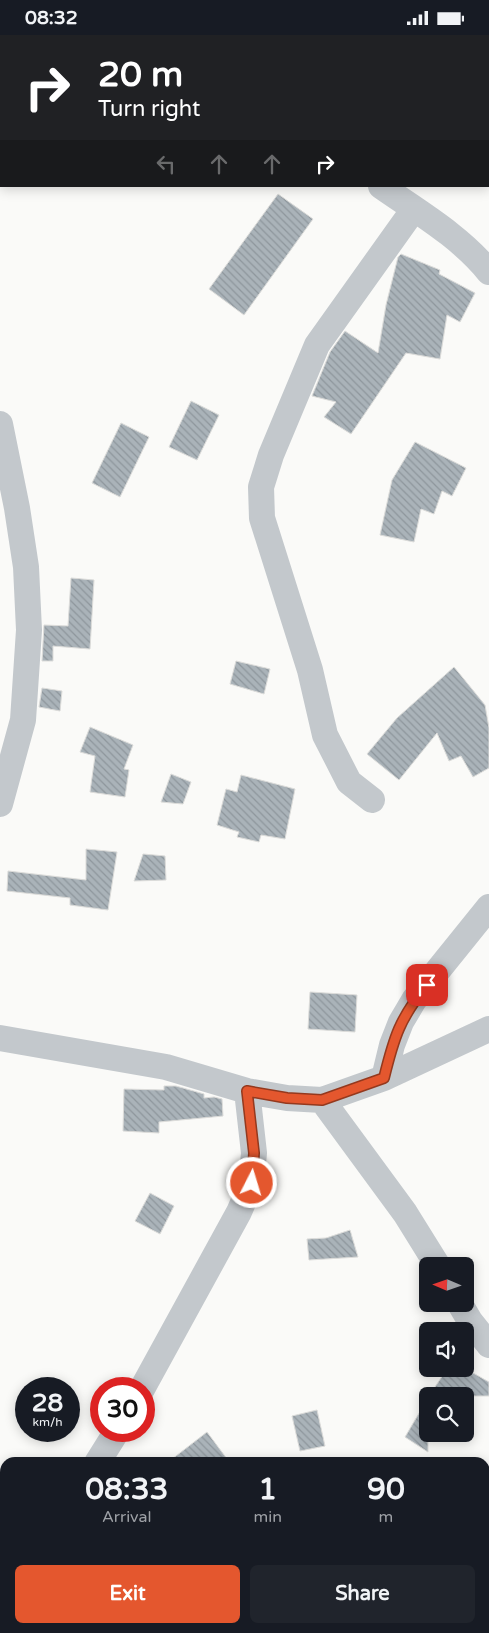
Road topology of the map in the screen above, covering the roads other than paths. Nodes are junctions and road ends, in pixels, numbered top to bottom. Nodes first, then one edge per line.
1 (382, 187) edge
2 (414, 209) junction
3 (489, 272) edge
4 (0, 424) edge
5 (372, 801) dead end
6 (0, 805) edge
7 (489, 907) edge
8 (489, 1029) edge
9 (0, 1038) edge
10 (384, 1078) junction
11 (247, 1091) junction
12 (322, 1100) junction
13 (432, 1257) edge
14 (465, 1313) edge
15 (489, 1345) edge
16 (149, 1377) edge
17 (109, 1442) edge
18 (101, 1457) edge

1 - 2 street
2 - 3 street
2 - 5 street
4 - 6 street
7 - 10 street
8 - 10 street
9 - 11 street
10 - 12 street
11 - 12 street
11 - 16 street
12 - 13 street
14 - 15 street
17 - 18 street

